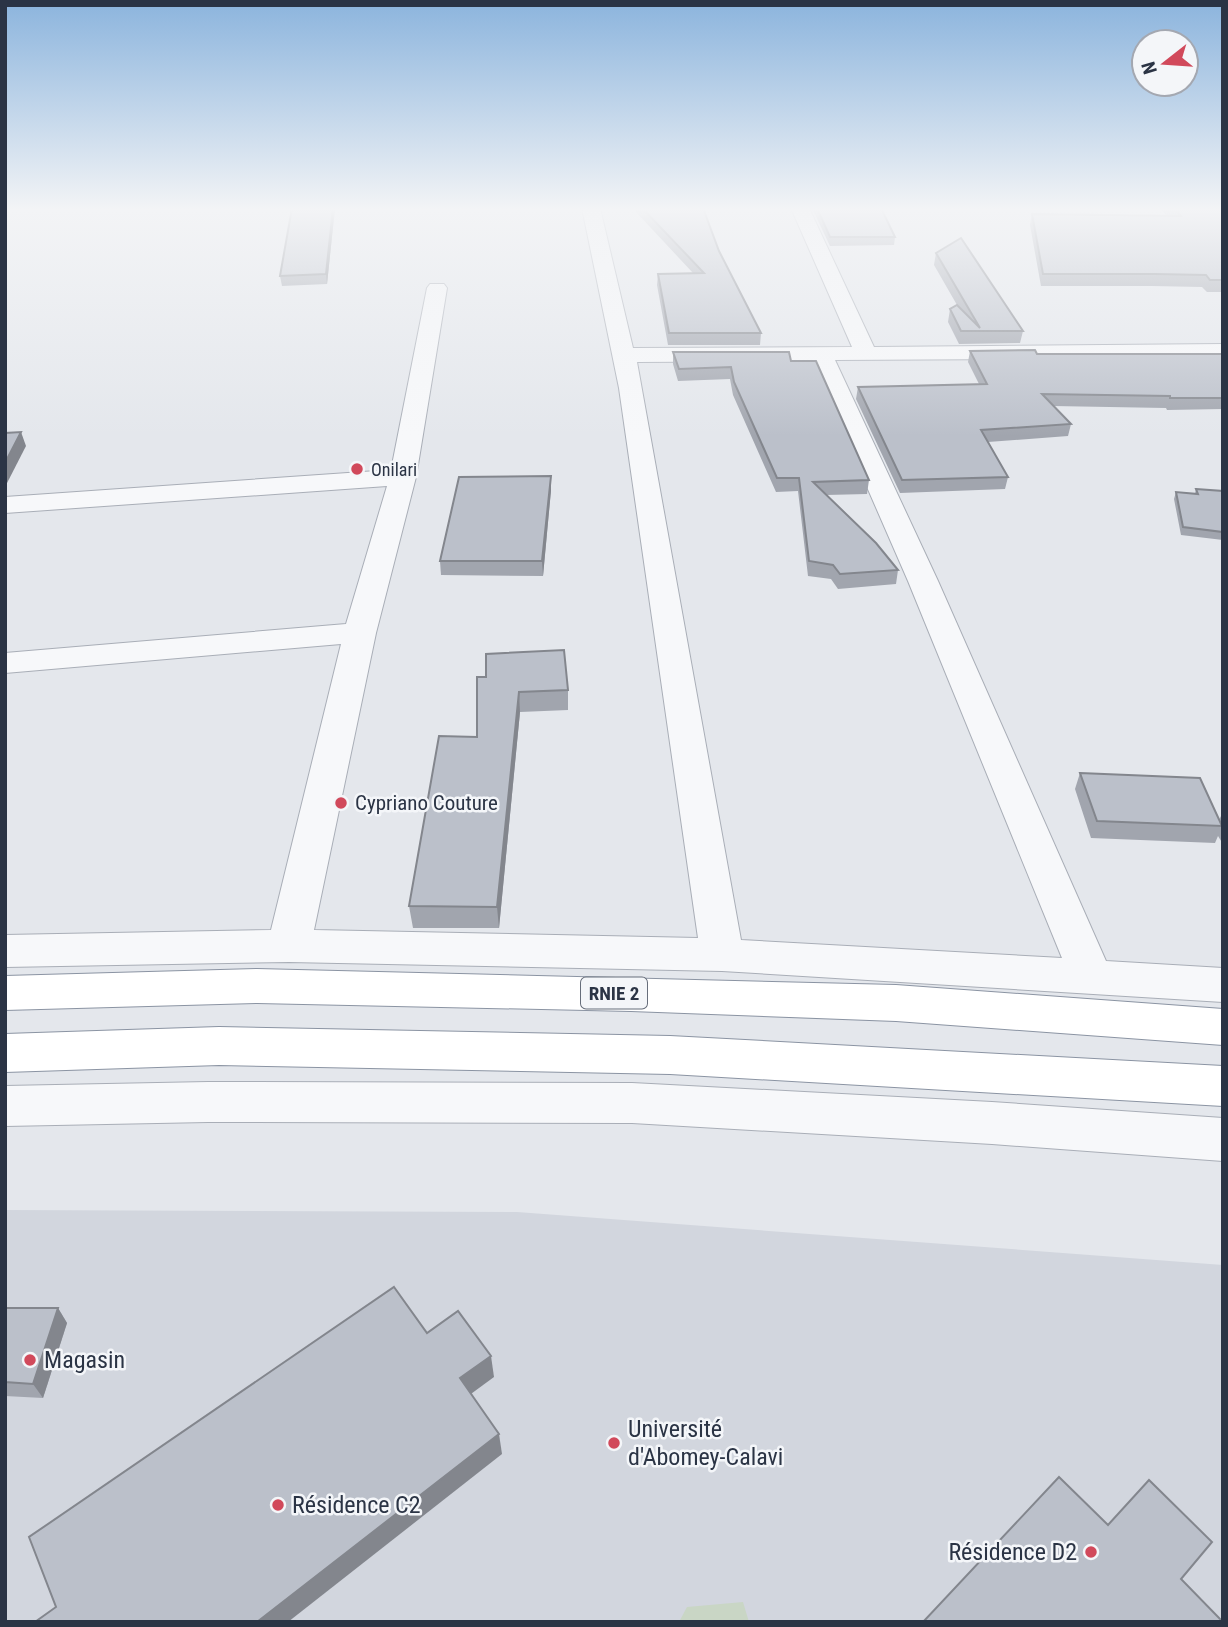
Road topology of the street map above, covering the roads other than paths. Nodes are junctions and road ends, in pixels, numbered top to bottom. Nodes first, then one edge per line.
1 (609, 284) edge
2 (835, 284) edge
3 (437, 288) dead end
4 (1223, 351) edge
5 (866, 353) junction
6 (820, 354) junction
7 (625, 355) junction
8 (403, 477) junction
9 (5, 505) edge
10 (360, 633) junction
11 (5, 663) edge
12 (289, 946) junction
13 (5, 951) edge
14 (722, 955) junction
15 (1092, 979) junction
16 (1223, 985) edge
17 (5, 993) edge
18 (1223, 1027) edge
19 (5, 1053) edge
20 (1223, 1086) edge
21 (5, 1106) edge
22 (1223, 1140) edge

1 - 7 street
2 - 5 street
3 - 8 street
4 - 5 street
5 - 6 street
6 - 7 street
6 - 15 street
7 - 14 street
8 - 9 street
8 - 10 street
10 - 11 street
10 - 12 street
12 - 13 street
12 - 14 street
14 - 15 street
15 - 16 street
17 - 18 highway, RNIE 2 / RNIE 2
19 - 20 highway
21 - 22 street

